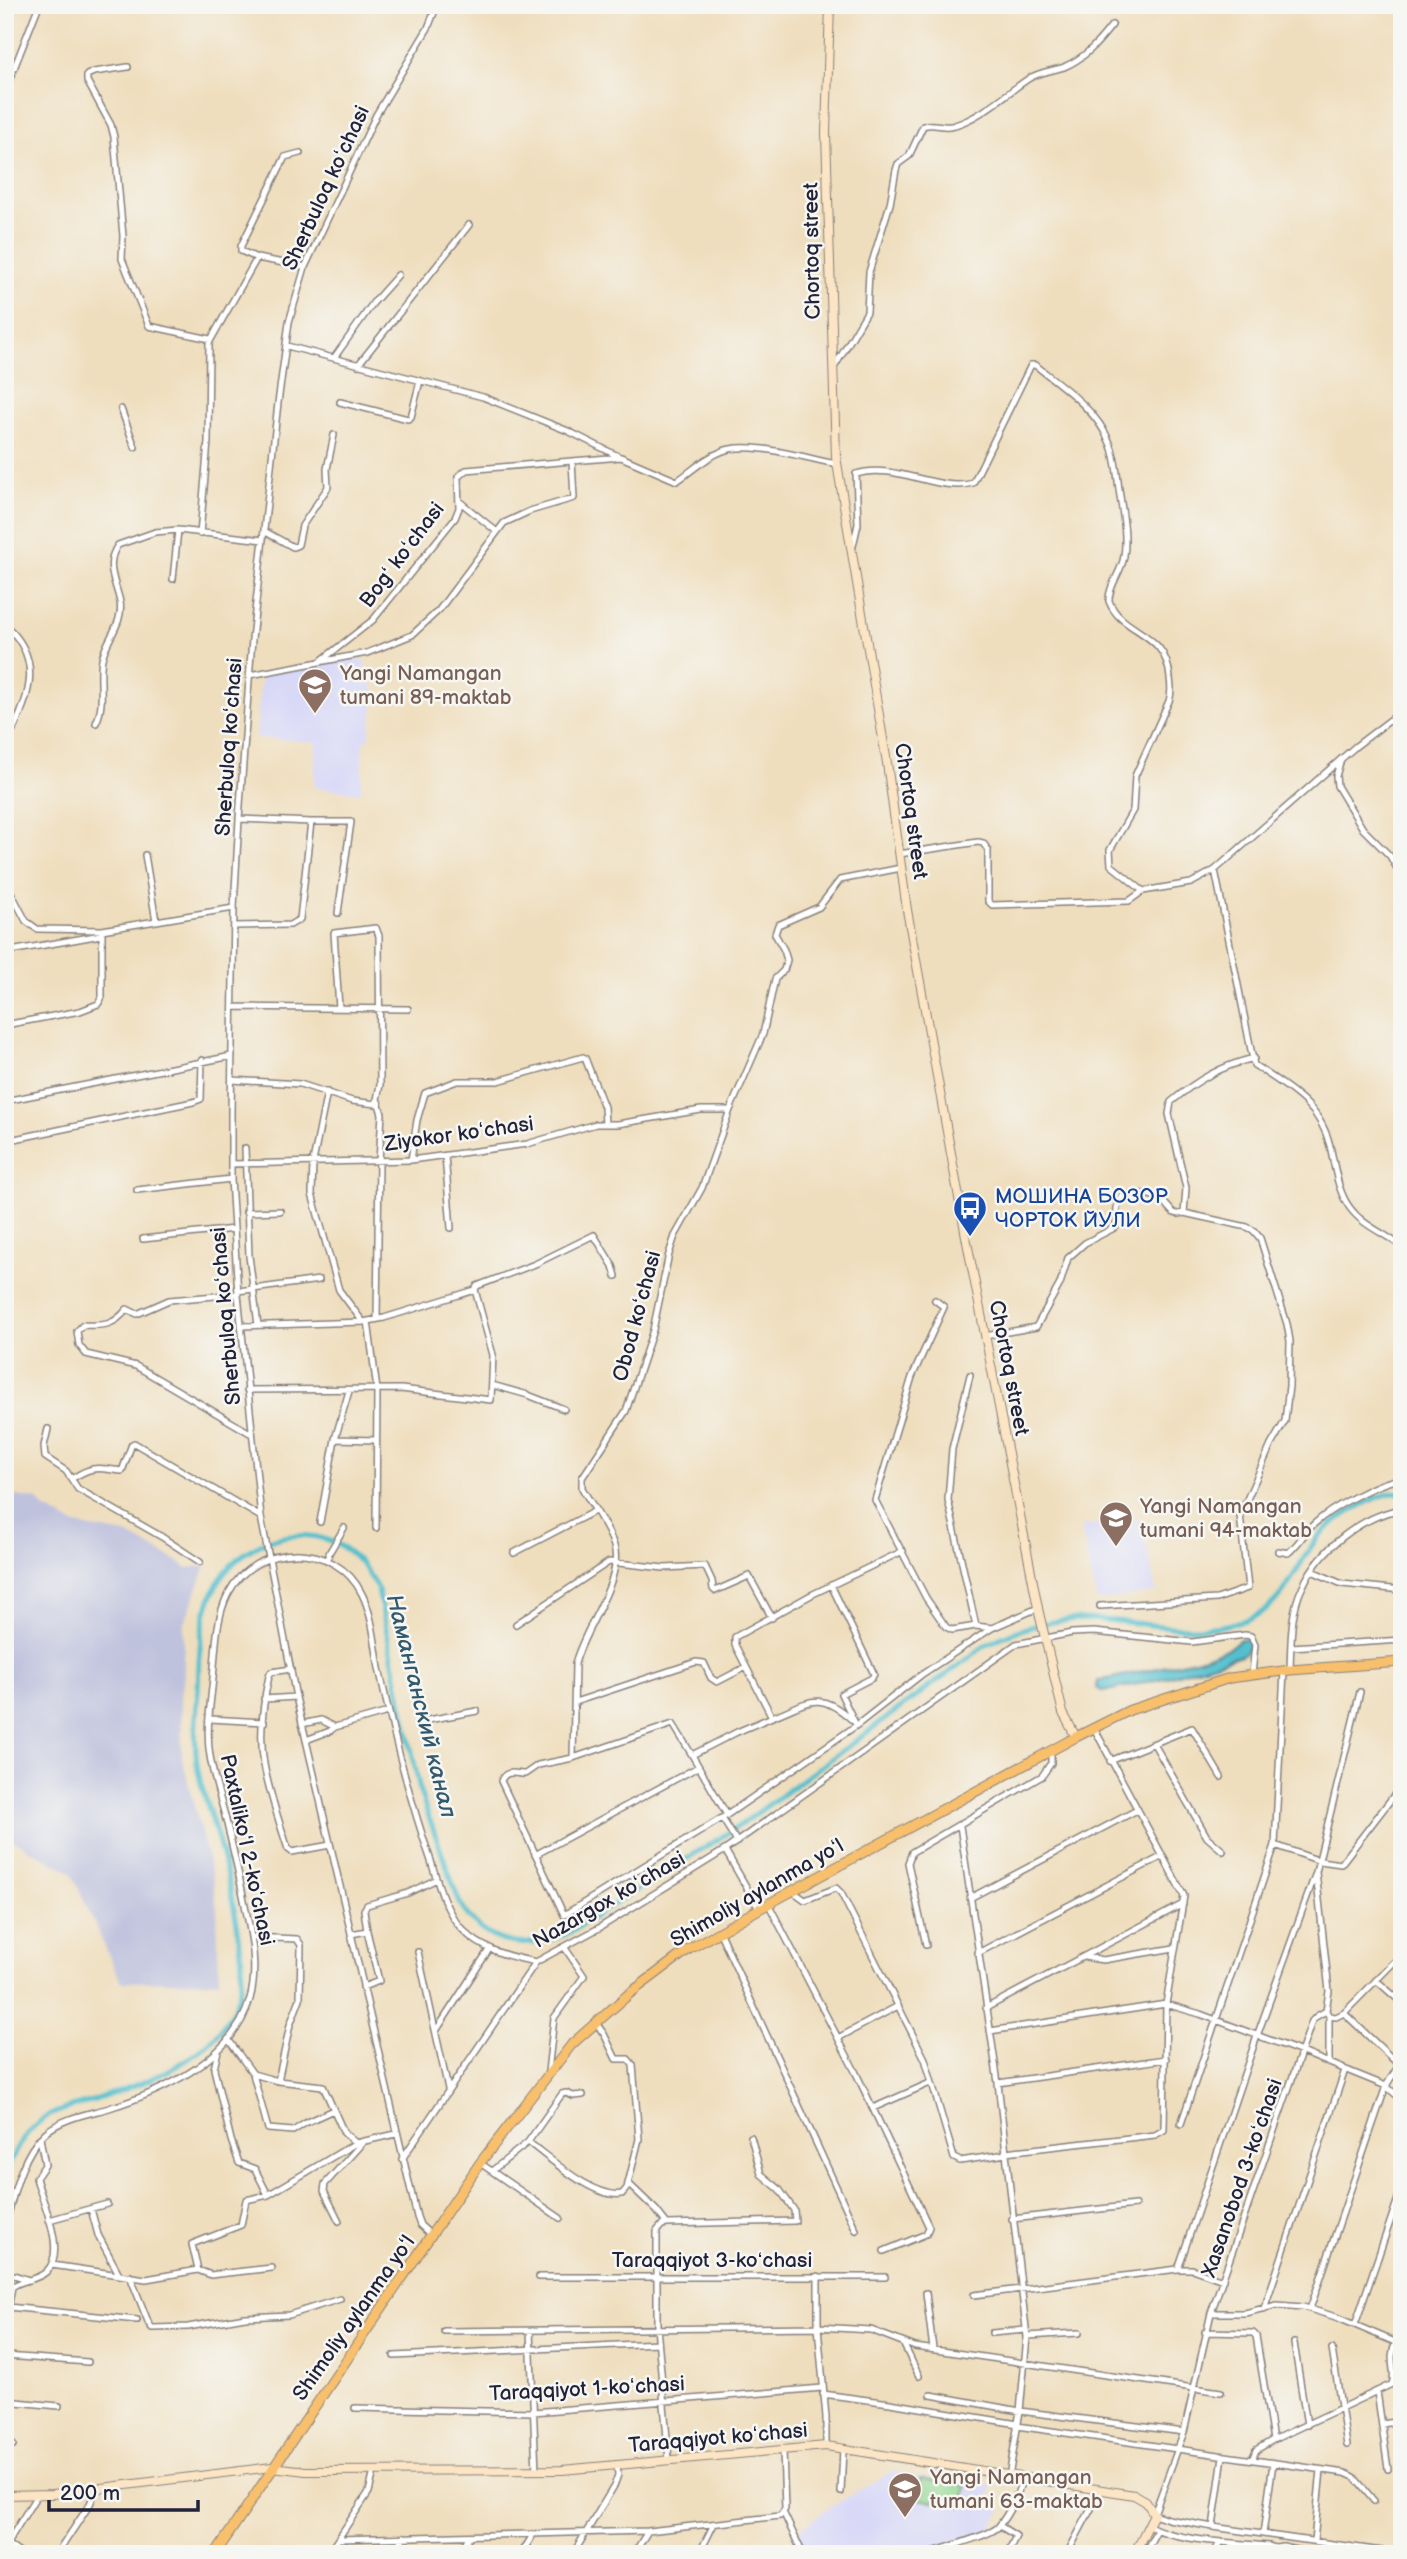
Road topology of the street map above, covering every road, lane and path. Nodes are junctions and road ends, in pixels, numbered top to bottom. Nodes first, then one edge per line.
1 (39, 5) edge
2 (437, 5) edge
3 (830, 5) edge
4 (1112, 25) dead end
5 (128, 67) dead end
6 (5, 90) edge
7 (300, 153) dead end
8 (469, 225) dead end
9 (257, 258) junction
10 (305, 267) junction
11 (398, 275) dead end
12 (210, 339) junction
13 (287, 346) junction
14 (334, 358) junction
15 (358, 365) junction
16 (832, 372) junction
17 (420, 381) junction
18 (340, 401) dead end
19 (121, 409) dead end
20 (334, 435) dead end
21 (135, 447) dead end
22 (621, 457) junction
23 (572, 461) junction
24 (837, 464) junction
25 (459, 502) junction
26 (178, 530) junction
27 (264, 531) junction
28 (496, 531) junction
29 (200, 534) junction
30 (263, 540) junction
31 (852, 549) junction
32 (173, 579) dead end
33 (5, 625) edge
34 (320, 662) junction
35 (250, 675) junction
36 (1402, 710) edge
37 (96, 723) dead end
38 (5, 746) edge
39 (1342, 759) junction
40 (239, 818) junction
41 (311, 822) junction
42 (899, 853) junction
43 (145, 855) dead end
44 (901, 868) junction
45 (1215, 870) junction
46 (1402, 877) edge
47 (5, 881) edge
48 (1143, 891) junction
49 (234, 908) junction
50 (338, 913) dead end
51 (156, 921) junction
52 (234, 926) junction
53 (101, 932) junction
54 (5, 952) edge
55 (233, 1007) junction
56 (339, 1008) junction
57 (379, 1009) junction
58 (408, 1009) dead end
59 (5, 1026) edge
60 (232, 1056) junction
61 (1254, 1058) junction
62 (202, 1060) junction
63 (232, 1080) junction
64 (327, 1092) junction
65 (5, 1101) edge
66 (377, 1101) junction
67 (730, 1110) junction
68 (605, 1123) junction
69 (5, 1141) edge
70 (246, 1148) dead end
71 (445, 1156) junction
72 (411, 1160) junction
73 (379, 1161) junction
74 (313, 1162) junction
75 (231, 1164) junction
76 (246, 1164) junction
77 (231, 1180) junction
78 (137, 1190) dead end
79 (280, 1211) dead end
80 (246, 1212) junction
81 (1184, 1213) junction
82 (451, 1228) dead end
83 (234, 1229) junction
84 (143, 1239) dead end
85 (1402, 1247) edge
86 (615, 1276) dead end
87 (319, 1280) dead end
88 (254, 1289) junction
89 (475, 1290) junction
90 (238, 1293) junction
91 (935, 1300) dead end
92 (377, 1320) junction
93 (366, 1321) junction
94 (258, 1325) junction
95 (241, 1326) junction
96 (985, 1336) junction
97 (970, 1375) dead end
98 (492, 1385) junction
99 (247, 1390) junction
100 (377, 1390) junction
101 (349, 1391) junction
102 (565, 1409) dead end
103 (48, 1429) dead end
104 (251, 1433) junction
105 (335, 1439) junction
106 (375, 1440) junction
107 (73, 1478) junction
108 (1402, 1479) edge
109 (1402, 1510) edge
110 (595, 1511) junction
111 (261, 1517) junction
112 (320, 1522) dead end
113 (376, 1528) dead end
114 (343, 1530) dead end
115 (903, 1551) junction
116 (1278, 1551) dead end
117 (514, 1553) dead end
118 (329, 1557) junction
119 (269, 1560) junction
120 (615, 1561) junction
121 (200, 1562) dead end
122 (1312, 1571) junction
123 (1402, 1577) edge
124 (831, 1586) junction
125 (1399, 1590) edge
126 (1100, 1606) dead end
127 (1038, 1610) junction
128 (772, 1618) junction
129 (516, 1624) dead end
130 (976, 1626) junction
131 (992, 1628) junction
132 (1045, 1638) junction
133 (1402, 1640) edge
134 (1291, 1647) junction
135 (1402, 1662) edge
136 (746, 1667) junction
137 (291, 1669) junction
138 (1287, 1671) junction
139 (1252, 1674) junction
140 (1360, 1692) dead end
141 (296, 1697) junction
142 (264, 1699) junction
143 (575, 1702) junction
144 (477, 1711) dead end
145 (388, 1712) junction
146 (772, 1717) junction
147 (210, 1719) junction
148 (428, 1720) dead end
149 (264, 1722) junction
150 (302, 1724) junction
151 (856, 1724) junction
152 (335, 1727) junction
153 (1094, 1728) junction
154 (1076, 1737) junction
155 (306, 1740) junction
156 (1154, 1744) junction
157 (1051, 1750) junction
158 (692, 1755) junction
159 (573, 1758) junction
160 (1110, 1761) junction
161 (698, 1767) junction
162 (1221, 1777) dead end
163 (1402, 1785) edge
164 (1137, 1810) junction
165 (725, 1816) junction
166 (960, 1826) junction
167 (737, 1842) junction
168 (330, 1845) junction
169 (1275, 1845) junction
170 (725, 1850) junction
171 (1223, 1851) dead end
172 (535, 1855) junction
173 (1161, 1857) junction
174 (1320, 1861) junction
175 (1316, 1872) junction
176 (437, 1879) junction
177 (792, 1890) junction
178 (970, 1898) junction
179 (768, 1903) junction
180 (1183, 1904) junction
181 (759, 1909) junction
182 (367, 1931) junction
183 (719, 1931) junction
184 (351, 1934) junction
185 (252, 1937) junction
186 (926, 1945) dead end
187 (490, 1948) junction
188 (565, 1948) junction
189 (1174, 1948) junction
190 (418, 1952) dead end
191 (978, 1953) junction
192 (1402, 1954) edge
193 (1084, 1957) junction
194 (536, 1962) junction
195 (1376, 1980) junction
196 (363, 1987) junction
197 (1402, 2003) edge
198 (1166, 2004) junction
199 (898, 2006) junction
200 (986, 2008) junction
201 (1344, 2013) junction
202 (1327, 2014) junction
203 (1216, 2021) junction
204 (595, 2022) junction
205 (436, 2031) junction
206 (990, 2031) junction
207 (1257, 2036) junction
208 (838, 2038) junction
209 (228, 2039) junction
210 (219, 2048) junction
211 (1302, 2052) junction
212 (1166, 2059) junction
213 (1329, 2063) junction
214 (1345, 2070) junction
215 (548, 2073) junction
216 (253, 2074) junction
217 (278, 2081) junction
218 (930, 2083) junction
219 (998, 2083) junction
220 (1386, 2086) junction
221 (449, 2089) junction
222 (583, 2095) dead end
223 (1402, 2100) edge
224 (873, 2108) junction
225 (333, 2110) junction
226 (1181, 2124) dead end
227 (396, 2134) junction
228 (751, 2137) dead end
229 (40, 2138) junction
230 (364, 2141) junction
231 (528, 2142) junction
232 (356, 2143) junction
233 (1006, 2153) junction
234 (402, 2159) junction
235 (480, 2163) junction
236 (493, 2170) junction
237 (628, 2183) junction
238 (1402, 2187) edge
239 (268, 2195) junction
240 (107, 2204) dead end
241 (1135, 2205) dead end
242 (88, 2210) junction
243 (560, 2218) dead end
244 (1012, 2219) junction
245 (49, 2220) junction
246 (339, 2221) dead end
247 (667, 2224) junction
248 (5, 2227) edge
249 (856, 2230) dead end
250 (432, 2236) junction
251 (884, 2251) dead end
252 (52, 2266) junction
253 (272, 2268) dead end
254 (1178, 2269) junction
255 (198, 2270) junction
256 (5, 2272) edge
257 (116, 2275) junction
258 (657, 2275) junction
259 (131, 2276) junction
260 (818, 2276) junction
261 (539, 2277) dead end
262 (886, 2277) dead end
263 (29, 2280) junction
264 (1223, 2280) junction
265 (1022, 2290) junction
266 (926, 2293) dead end
267 (974, 2295) dead end
268 (340, 2299) dead end
269 (8, 2307) junction
270 (1264, 2309) junction
271 (1310, 2309) junction
272 (1211, 2314) junction
273 (137, 2320) dead end
274 (5, 2324) edge
275 (1355, 2325) junction
276 (657, 2327) junction
277 (818, 2327) junction
278 (1402, 2329) edge
279 (444, 2331) dead end
280 (530, 2331) junction
281 (1205, 2332) junction
282 (992, 2333) dead end
283 (1027, 2333) junction
284 (1079, 2333) dead end
285 (658, 2343) junction
286 (903, 2343) junction
287 (1294, 2343) dead end
288 (1398, 2343) edge
289 (933, 2349) junction
290 (1332, 2349) dead end
291 (532, 2350) junction
292 (5, 2356) edge
293 (394, 2356) dead end
294 (88, 2362) dead end
295 (1026, 2363) junction
296 (919, 2376) dead end
297 (1194, 2388) junction
298 (823, 2391) junction
299 (1377, 2391) junction
300 (1221, 2392) dead end
301 (931, 2395) dead end
302 (5, 2401) edge
303 (664, 2401) junction
304 (59, 2406) dead end
305 (1342, 2406) junction
306 (355, 2408) dead end
307 (1020, 2411) junction
308 (533, 2412) junction
309 (1402, 2421) edge
310 (1381, 2424) junction
311 (1017, 2425) junction
312 (1307, 2425) junction
313 (1184, 2432) junction
314 (1273, 2440) junction
315 (5, 2444) edge
316 (13, 2445) dead end
317 (1347, 2445) dead end
318 (826, 2446) junction
319 (783, 2449) junction
320 (844, 2449) junction
321 (1177, 2449) junction
322 (1223, 2456) junction
323 (668, 2460) junction
324 (1252, 2460) junction
325 (1273, 2463) junction
326 (617, 2464) junction
327 (272, 2467) junction
328 (1388, 2469) dead end
329 (1321, 2470) junction
330 (374, 2471) junction
331 (536, 2471) junction
332 (1009, 2477) junction
333 (1022, 2478) junction
334 (96, 2489) junction
335 (1101, 2490) junction
336 (841, 2492) dead end
337 (5, 2495) edge
338 (37, 2495) junction
339 (1374, 2501) dead end
340 (783, 2514) junction
341 (1154, 2514) junction
342 (714, 2524) junction
343 (1000, 2526) junction
344 (1213, 2527) junction
345 (1153, 2528) junction
346 (648, 2531) junction
347 (585, 2532) junction
348 (1263, 2533) junction
349 (533, 2535) junction
350 (469, 2536) junction
351 (404, 2537) junction
352 (339, 2539) junction
353 (1314, 2540) junction
354 (1221, 2542) junction
355 (6, 2545) edge
356 (946, 2550) edge
357 (1275, 2551) edge
358 (802, 2553) edge
359 (1396, 2553) edge
360 (21, 2554) edge
361 (57, 2554) edge
362 (215, 2554) edge
363 (328, 2554) edge
364 (393, 2554) edge
365 (457, 2554) edge
366 (521, 2554) edge
367 (573, 2554) edge
368 (634, 2554) edge
369 (699, 2554) edge
370 (927, 2554) edge
371 (1007, 2554) edge
372 (1067, 2554) edge
373 (1135, 2554) edge
374 (1144, 2554) edge
375 (1213, 2554) edge
376 (1316, 2554) edge

1 - 6 street
2 - 10 street, Sherbuloq koʻchasi
3 - 16 main road, Chortoq street
4 - 16 street
5 - 12 street
7 - 9 street
8 - 15 street
9 - 10 street
9 - 12 street
10 - 13 street, Sherbuloq koʻchasi
11 - 14 street
12 - 29 street
13 - 14 street
13 - 27 street, Sherbuloq koʻchasi
14 - 15 street
15 - 17 street
16 - 24 main road, Chortoq street
17 - 18 street
17 - 22 street
19 - 21 street
20 - 27 street
22 - 23 street, Bogʻ koʻchasi
22 - 24 street, Bogʻ koʻchasi
23 - 25 street, Bogʻ koʻchasi
23 - 28 street, Bogʻ koʻchasi
24 - 31 main road, Chortoq street
25 - 28 street
25 - 34 street, Bogʻ koʻchasi
26 - 29 street
26 - 32 street
26 - 37 street
27 - 30 street, Sherbuloq koʻchasi
28 - 34 street, Bogʻ koʻchasi
29 - 30 street
30 - 35 street, Sherbuloq koʻchasi
31 - 42 main road, Chortoq street
31 - 48 street
33 - 38 street
34 - 35 street, Bogʻ koʻchasi
35 - 40 street, Sherbuloq koʻchasi
36 - 39 street
39 - 45 street
39 - 46 street
40 - 41 street
40 - 49 street, Sherbuloq koʻchasi
41 - 50 street
41 - 52 street
42 - 44 main road, Chortoq street
42 - 48 street
43 - 51 street
44 - 67 street
44 - 96 main road, Chortoq street
45 - 48 street
45 - 61 street
47 - 53 street
49 - 51 street
49 - 52 street, Sherbuloq koʻchasi
51 - 53 street
52 - 55 street, Sherbuloq koʻchasi
53 - 54 street
53 - 59 street
55 - 56 street
55 - 60 street, Sherbuloq koʻchasi
56 - 57 street
56 - 57 street
57 - 58 street
57 - 66 street
60 - 62 street
60 - 63 street, Sherbuloq koʻchasi
61 - 81 street
61 - 85 street
62 - 65 street
62 - 69 street
63 - 64 street
63 - 75 street, Sherbuloq koʻchasi
64 - 66 street
64 - 74 street
66 - 73 street
67 - 68 street, Ziyokor koʻchasi
67 - 110 street, Obod koʻchasi
68 - 71 street, Ziyokor koʻchasi
68 - 72 street
70 - 76 street
71 - 72 street, Ziyokor koʻchasi
71 - 82 street
72 - 73 street, Ziyokor koʻchasi
73 - 74 street, Ziyokor koʻchasi
73 - 92 street
74 - 76 street, Ziyokor koʻchasi
74 - 93 street
75 - 76 street, Ziyokor koʻchasi
75 - 77 street, Sherbuloq koʻchasi
76 - 80 street
77 - 78 street
77 - 83 street, Sherbuloq koʻchasi
79 - 80 street
80 - 88 street
81 - 96 street
81 - 126 street
83 - 84 street
83 - 90 street, Sherbuloq koʻchasi
86 - 89 street
87 - 88 street
88 - 90 street
88 - 94 street
89 - 92 street
89 - 98 street
90 - 95 street, Sherbuloq koʻchasi
90 - 104 street
91 - 115 street
92 - 93 street
93 - 94 street
93 - 100 street
94 - 95 street
95 - 99 street, Sherbuloq koʻchasi
96 - 127 main road, Chortoq street
97 - 130 street
98 - 100 street
98 - 102 street
99 - 101 street
99 - 104 street, Sherbuloq koʻchasi
100 - 101 street
100 - 106 street
101 - 105 street
103 - 107 street
104 - 111 street, Sherbuloq koʻchasi
105 - 106 street
105 - 112 street
106 - 113 street
107 - 111 street
107 - 121 street
108 - 116 street
109 - 122 street
110 - 117 street
110 - 120 street, Obod koʻchasi
111 - 119 street, Sherbuloq koʻchasi
114 - 118 street
115 - 124 street
115 - 130 street
118 - 119 street
118 - 145 street, Nazargox koʻchasi
119 - 137 street, Sherbuloq koʻchasi
119 - 147 street, Paxtalikoʻl 2-koʻchasi
120 - 128 street
120 - 129 street
120 - 143 street
122 - 125 street
122 - 134 street
123 - 125 street
124 - 128 street
124 - 151 street
127 - 131 street
127 - 132 main road, Chortoq street
128 - 136 street
130 - 131 street
131 - 151 street
132 - 139 street, Nazargox koʻchasi
132 - 154 main road, Chortoq street
132 - 167 street, Nazargox koʻchasi
133 - 134 street
134 - 138 street
135 - 138 main road, Shimoliy aylanma yoʻl
136 - 143 street
136 - 146 street
137 - 141 street, Sherbuloq koʻchasi
137 - 142 street
138 - 139 main road, Shimoliy aylanma yoʻl
138 - 169 street
139 - 153 main road, Shimoliy aylanma yoʻl
140 - 174 street
141 - 142 street
141 - 150 street, Sherbuloq koʻchasi
142 - 149 street
143 - 159 street
144 - 148 street
145 - 152 street
145 - 176 street, Nazargox koʻchasi
146 - 151 street
146 - 158 street
147 - 149 street
147 - 185 street, Paxtalikoʻl 2-koʻchasi
149 - 168 street
150 - 152 street
150 - 155 street, Sherbuloq koʻchasi
151 - 165 street
152 - 155 street
153 - 154 main road, Shimoliy aylanma yoʻl
153 - 160 street
154 - 157 main road, Shimoliy aylanma yoʻl
155 - 168 street, Sherbuloq koʻchasi
156 - 160 street
156 - 162 street
156 - 171 street
157 - 166 street
157 - 177 main road, Shimoliy aylanma yoʻl
158 - 159 street
158 - 161 street
159 - 172 street
160 - 164 street
161 - 165 street
161 - 172 street
163 - 174 street
164 - 173 street
164 - 178 street
165 - 167 street
165 - 172 street
166 - 178 street
166 - 186 street
167 - 170 street, Nazargox koʻchasi
168 - 184 street, Sherbuloq koʻchasi
169 - 174 street
169 - 203 street
170 - 181 street
170 - 188 street, Nazargox koʻchasi
173 - 180 street
173 - 191 street
174 - 175 street
175 - 202 street
175 - 207 street
176 - 182 street
176 - 187 street, Nazargox koʻchasi
177 - 179 main road, Shimoliy aylanma yoʻl
177 - 199 street
178 - 191 street
179 - 181 main road, Shimoliy aylanma yoʻl
179 - 208 street
180 - 189 street
180 - 193 street
181 - 183 main road, Shimoliy aylanma yoʻl
182 - 184 street
182 - 196 street
183 - 204 main road, Shimoliy aylanma yoʻl
183 - 249 street
184 - 196 street, Sherbuloq koʻchasi
185 - 209 street, Paxtalikoʻl 2-koʻchasi
185 - 217 street
187 - 194 street, Nazargox koʻchasi
187 - 205 street
188 - 194 street, Nazargox koʻchasi
188 - 215 street
189 - 193 street
189 - 198 street
190 - 205 street
191 - 200 street
192 - 195 street
193 - 200 street
194 - 221 street
195 - 197 street
195 - 201 street
196 - 227 street, Sherbuloq koʻchasi
198 - 203 street
198 - 206 street
198 - 212 street
199 - 208 street
199 - 218 street
200 - 206 street
201 - 202 street
201 - 220 street
202 - 211 street, Xasanobod 3-koʻchasi
202 - 213 street
203 - 207 street
203 - 226 street
204 - 215 main road, Shimoliy aylanma yoʻl
204 - 237 street
205 - 221 street
206 - 219 street
207 - 211 street
207 - 254 street
208 - 224 street
209 - 210 street, Paxtalikoʻl 2-koʻchasi
209 - 216 street
210 - 229 street, Paxtalikoʻl 2-koʻchasi
210 - 239 street
211 - 213 street
211 - 264 street, Xasanobod 3-koʻchasi
212 - 219 street
212 - 233 street
213 - 214 street
214 - 220 street
214 - 270 street
215 - 235 main road, Shimoliy aylanma yoʻl
216 - 217 street
216 - 225 street
217 - 225 street
218 - 224 street
218 - 233 street
219 - 233 street
220 - 223 street
220 - 271 street
221 - 234 street
222 - 231 street
224 - 251 street
225 - 232 street
227 - 230 street
227 - 234 street, Sherbuloq koʻchasi
228 - 247 street
229 - 245 street
229 - 248 street
230 - 232 street
230 - 246 street
231 - 236 street
231 - 237 street
232 - 239 street
233 - 244 street
234 - 250 street, Sherbuloq koʻchasi
235 - 236 street
235 - 250 main road, Shimoliy aylanma yoʻl
236 - 243 street
237 - 247 street
238 - 275 street
239 - 255 street
240 - 242 street
241 - 244 street
242 - 245 street
242 - 257 street
244 - 265 street
245 - 252 street
247 - 258 street
250 - 327 main road, Shimoliy aylanma yoʻl
252 - 257 street
252 - 263 street
253 - 255 street
254 - 264 street
254 - 265 street
255 - 259 street
256 - 263 street
257 - 259 street
258 - 260 street, Taraqqiyot 3-koʻchasi
258 - 261 street, Taraqqiyot 3-koʻchasi
258 - 276 street
259 - 268 street
260 - 262 street, Taraqqiyot 3-koʻchasi
260 - 277 street
263 - 269 street
264 - 272 street, Xasanobod 3-koʻchasi
265 - 267 street
265 - 283 street
266 - 289 street
269 - 273 street
269 - 274 street
270 - 271 street
270 - 272 street
271 - 275 street
272 - 281 street, Xasanobod 3-koʻchasi
275 - 288 street
276 - 277 street
276 - 280 street
276 - 285 street
277 - 286 street
277 - 298 street
278 - 288 street
279 - 280 street
280 - 291 street
281 - 297 street, Xasanobod 3-koʻchasi
281 - 314 street
282 - 283 street
283 - 284 street
283 - 295 street
285 - 291 street
285 - 303 street
286 - 289 street
286 - 296 street
287 - 312 street
288 - 299 street
289 - 295 street
290 - 305 street
291 - 293 street
291 - 308 street
292 - 294 street
295 - 297 street
295 - 307 street
297 - 300 street
297 - 313 street, Xasanobod 3-koʻchasi
298 - 303 street, Taraqqiyot 1-koʻchasi
298 - 311 street, Taraqqiyot 1-koʻchasi
298 - 318 street
299 - 305 street
299 - 310 street
301 - 307 street
302 - 304 street
303 - 308 street, Taraqqiyot 1-koʻchasi
303 - 323 street
305 - 312 street
305 - 317 street
306 - 308 street, Taraqqiyot 1-koʻchasi
307 - 311 street
307 - 313 street
308 - 331 street
309 - 310 street
310 - 328 street
311 - 321 street, Taraqqiyot 1-koʻchasi
311 - 332 street
312 - 314 street
313 - 321 street, Xasanobod 3-koʻchasi
314 - 324 street
315 - 316 street
318 - 319 main road, Taraqqiyot koʻchasi
318 - 320 main road, Taraqqiyot koʻchasi
319 - 323 main road, Taraqqiyot koʻchasi
319 - 340 street
320 - 332 main road, Taraqqiyot koʻchasi
320 - 336 street
321 - 322 street, Taraqqiyot 1-koʻchasi
321 - 341 street, Xasanobod 3-koʻchasi
322 - 324 street, Taraqqiyot 1-koʻchasi
322 - 344 street
323 - 326 main road, Taraqqiyot koʻchasi
324 - 325 street, Taraqqiyot 1-koʻchasi
325 - 329 street, Taraqqiyot 1-koʻchasi
325 - 348 street
326 - 331 main road, Taraqqiyot koʻchasi
326 - 347 street
327 - 330 main road, Taraqqiyot koʻchasi
327 - 334 main road, Taraqqiyot koʻchasi
327 - 362 main road, Shimoliy aylanma yoʻl
329 - 339 street, Taraqqiyot 1-koʻchasi
329 - 353 street
330 - 331 main road, Taraqqiyot koʻchasi
330 - 352 street
332 - 333 main road, Taraqqiyot koʻchasi
333 - 335 main road, Taraqqiyot koʻchasi
333 - 343 street
334 - 338 main road, Taraqqiyot koʻchasi
334 - 361 street
335 - 341 main road, Taraqqiyot koʻchasi
335 - 372 street
337 - 338 main road, Taraqqiyot koʻchasi
338 - 355 street
340 - 342 street
340 - 358 street
341 - 344 street
341 - 345 main road
342 - 346 street
342 - 369 street
343 - 356 street
343 - 371 street
344 - 348 street
345 - 354 street
345 - 373 main road
345 - 374 street
346 - 347 street
346 - 368 street
347 - 349 street
347 - 367 street
348 - 353 street
349 - 350 street
349 - 366 street
350 - 351 street
350 - 365 street
351 - 352 street
351 - 364 street
352 - 363 street
353 - 359 street
354 - 357 street
354 - 375 street
355 - 360 street
356 - 370 street
357 - 376 street

